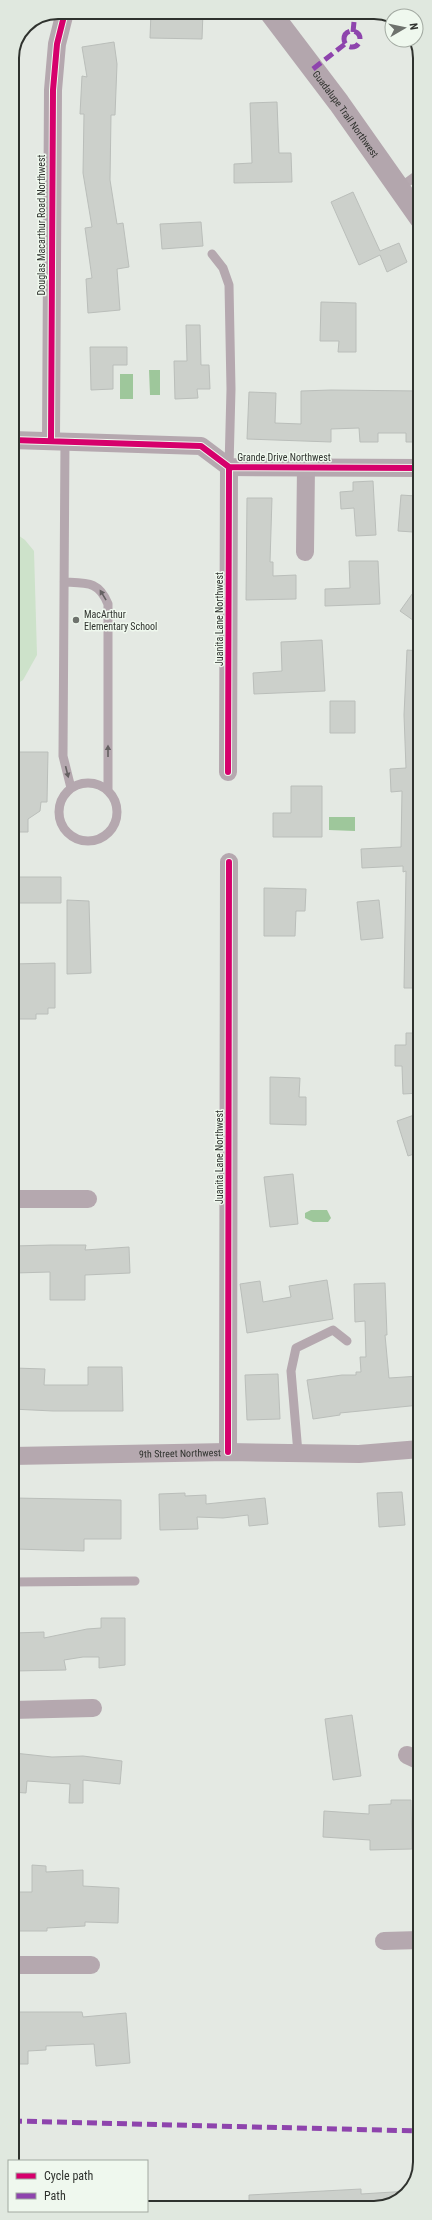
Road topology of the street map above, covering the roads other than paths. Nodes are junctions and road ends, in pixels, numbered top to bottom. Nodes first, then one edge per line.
1 (64, 19) edge
2 (275, 19) edge
3 (413, 178) edge
4 (398, 189) junction
5 (413, 209) edge
6 (212, 254) dead end
7 (19, 440) edge
8 (58, 440) junction
9 (229, 467) junction
10 (306, 467) junction
11 (413, 468) edge
12 (305, 552) dead end
13 (64, 582) junction
14 (228, 772) dead end
15 (71, 788) junction
16 (108, 790) junction
17 (229, 862) dead end
18 (19, 1199) edge
19 (88, 1199) dead end
20 (347, 1340) dead end
21 (413, 1450) edge
22 (228, 1452) junction
23 (298, 1453) junction
24 (19, 1456) edge
25 (135, 1581) dead end
26 (19, 1582) edge
27 (92, 1708) dead end
28 (19, 1710) edge
29 (413, 1940) edge
30 (384, 1941) dead end
31 (19, 1965) edge
32 (91, 1965) dead end

1 - 8 street, Douglas Macarthur Road Northwest
2 - 4 street, Guadalupe Trail Northwest
3 - 4 lane
4 - 5 street, Guadalupe Trail Northwest
6 - 9 lane
7 - 8 street, Grande Drive Northwest
8 - 9 street, Grande Drive Northwest
8 - 13 lane
9 - 10 street, Grande Drive Northwest
9 - 14 street, Juanita Lane Northwest
10 - 11 street, Grande Drive Northwest
10 - 12 street
13 -> 15 lane
16 -> 13 lane
15 - 16 lane
15 - 16 lane
17 - 22 street, Juanita Lane Northwest
18 - 19 street
20 - 23 lane
21 - 23 street, 9th Street Northwest
22 - 23 street, 9th Street Northwest
22 - 24 street, 9th Street Northwest
25 - 26 lane
27 - 28 street
29 - 30 street
31 - 32 street

